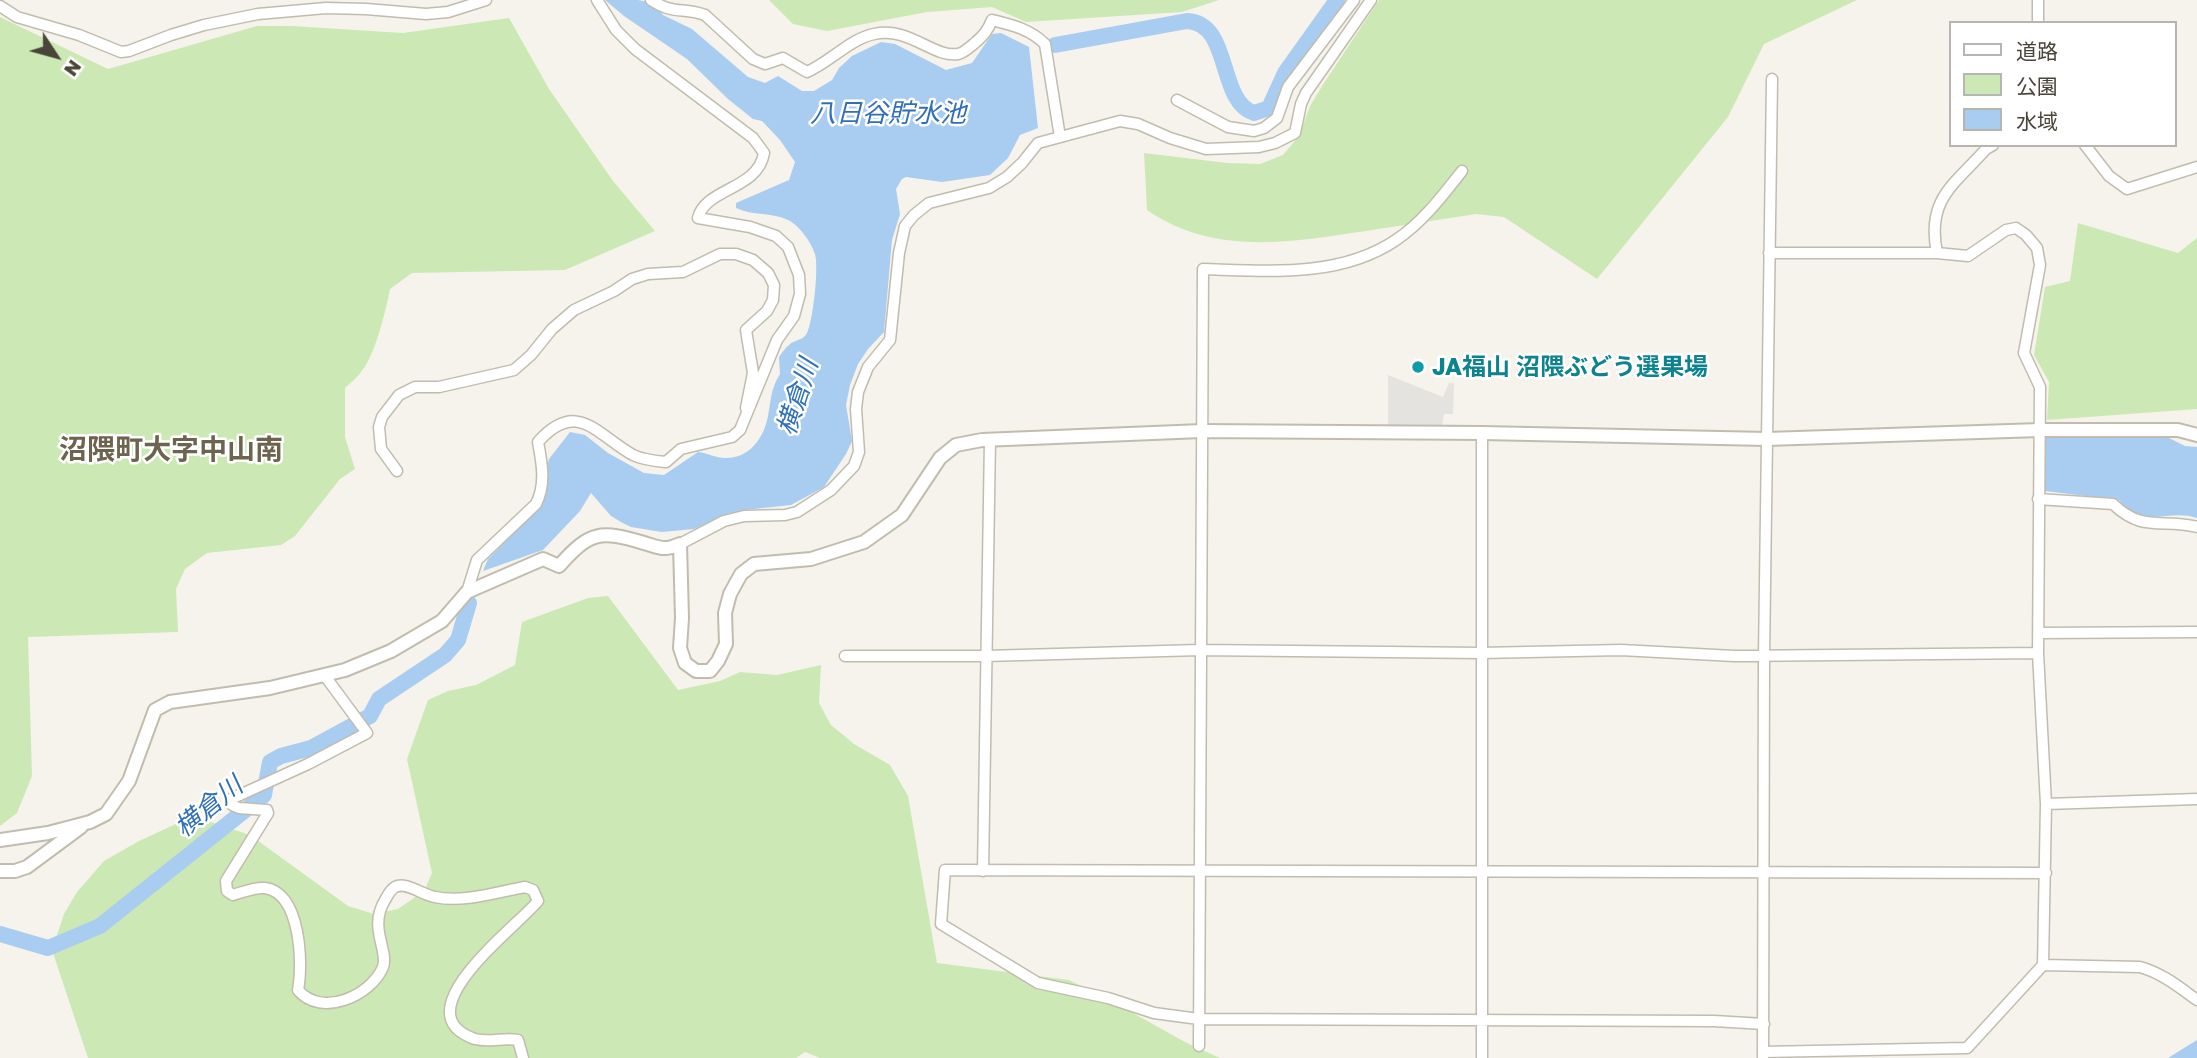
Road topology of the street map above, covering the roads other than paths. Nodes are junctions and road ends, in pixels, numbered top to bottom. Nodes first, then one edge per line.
1 (486, 0) edge
2 (597, 0) edge
3 (651, 0) edge
4 (1354, 0) edge
5 (1371, 0) edge
6 (2038, 1) edge
7 (0, 6) edge
8 (2038, 21) edge
9 (1772, 79) dead end
10 (1177, 100) dead end
11 (1060, 137) junction
12 (1990, 147) edge
13 (2087, 147) edge
14 (2197, 167) edge
15 (1462, 170) dead end
16 (1769, 253) junction
17 (1937, 253) junction
18 (744, 422) junction
19 (2040, 430) junction
20 (1202, 431) junction
21 (1482, 433) junction
22 (2197, 435) edge
23 (990, 439) junction
24 (1767, 439) junction
25 (397, 471) dead end
26 (2038, 499) junction
27 (2197, 527) edge
28 (680, 544) junction
29 (467, 592) junction
30 (2197, 632) edge
31 (2040, 633) junction
32 (1200, 650) junction
33 (1481, 653) junction
34 (2038, 653) junction
35 (845, 656) dead end
36 (985, 656) junction
37 (1764, 656) junction
38 (325, 676) junction
39 (2197, 799) edge
40 (2046, 804) junction
41 (86, 823) junction
42 (0, 840) edge
43 (0, 871) edge
44 (983, 871) junction
45 (1200, 871) junction
46 (1482, 871) junction
47 (1762, 872) junction
48 (2046, 873) junction
49 (2043, 965) junction
50 (2197, 1000) edge
51 (1199, 1019) junction
52 (1482, 1020) junction
53 (1764, 1024) junction
54 (1199, 1046) dead end
55 (1763, 1055) edge
56 (523, 1058) edge
57 (1482, 1058) edge

1 - 7 street
2 - 18 street
3 - 11 street
4 - 10 street
5 - 11 street
6 - 8 street
9 - 16 street
11 - 28 street
12 - 17 street
13 - 14 street
15 - 20 street
16 - 17 street
16 - 24 street
17 - 19 street
18 - 25 street
18 - 29 street
19 - 22 street
19 - 24 street
19 - 26 street
20 - 21 street
20 - 23 street
20 - 32 street
21 - 24 street
21 - 33 street
23 - 28 street
23 - 36 street
24 - 37 street
26 - 27 street
26 - 31 street
28 - 29 street
29 - 38 street
30 - 31 street
31 - 34 street
32 - 33 street
32 - 36 street
32 - 45 street
33 - 37 street
33 - 46 street
34 - 37 street
34 - 40 street
35 - 36 street
36 - 44 street
37 - 47 street
38 - 41 street
38 - 56 street
39 - 40 street
40 - 48 street
41 - 42 street
41 - 43 street
44 - 45 street
44 - 51 street
45 - 46 street
45 - 51 street
46 - 47 street
46 - 52 street
47 - 48 street
47 - 53 street
48 - 49 street
49 - 50 street
49 - 55 street
51 - 52 street
51 - 54 street
52 - 53 street
52 - 57 street
53 - 55 street

